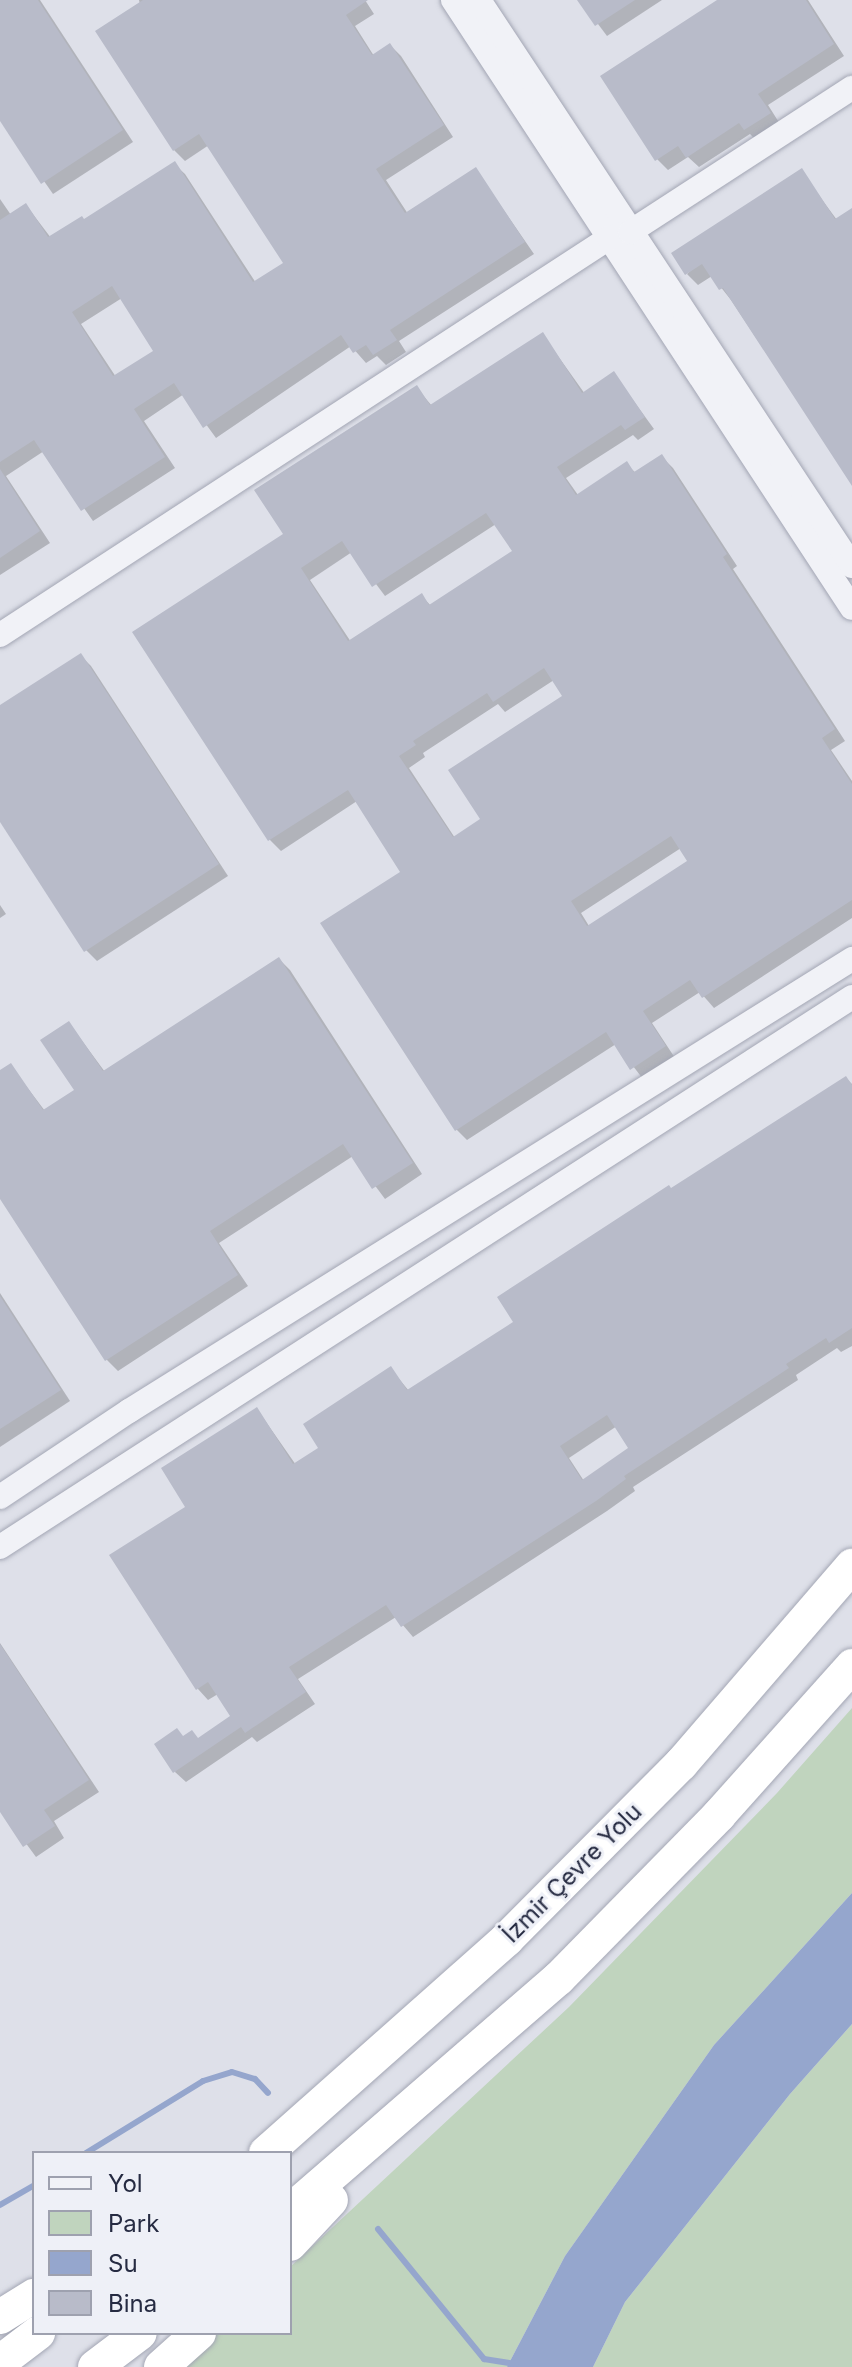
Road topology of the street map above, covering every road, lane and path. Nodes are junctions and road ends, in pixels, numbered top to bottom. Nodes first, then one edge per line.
1 (453, 0) edge
2 (479, 0) edge
3 (852, 88) edge
4 (619, 235) junction
5 (852, 566) edge
6 (852, 608) edge
7 (0, 635) edge
8 (852, 959) edge
9 (852, 997) edge
10 (0, 1497) edge
11 (0, 1547) edge
12 (852, 1566) edge
13 (852, 1666) edge
14 (468, 2057) junction
15 (269, 2148) edge
16 (292, 2209) edge
17 (292, 2242) edge
18 (32, 2297) edge
19 (0, 2317) edge
20 (35, 2335) edge
21 (137, 2335) edge
22 (197, 2335) edge
23 (0, 2362) edge
24 (95, 2367) edge
25 (161, 2367) edge

1 - 4 street
2 - 4 street
3 - 4 street
4 - 5 street
4 - 6 street
4 - 7 street
8 - 10 street
9 - 11 street
12 - 15 highway, İzmir Çevre Yolu
13 - 14 highway
14 - 16 highway
14 - 17 highway
18 - 19 highway
20 - 23 highway
21 - 24 highway
22 - 25 highway

